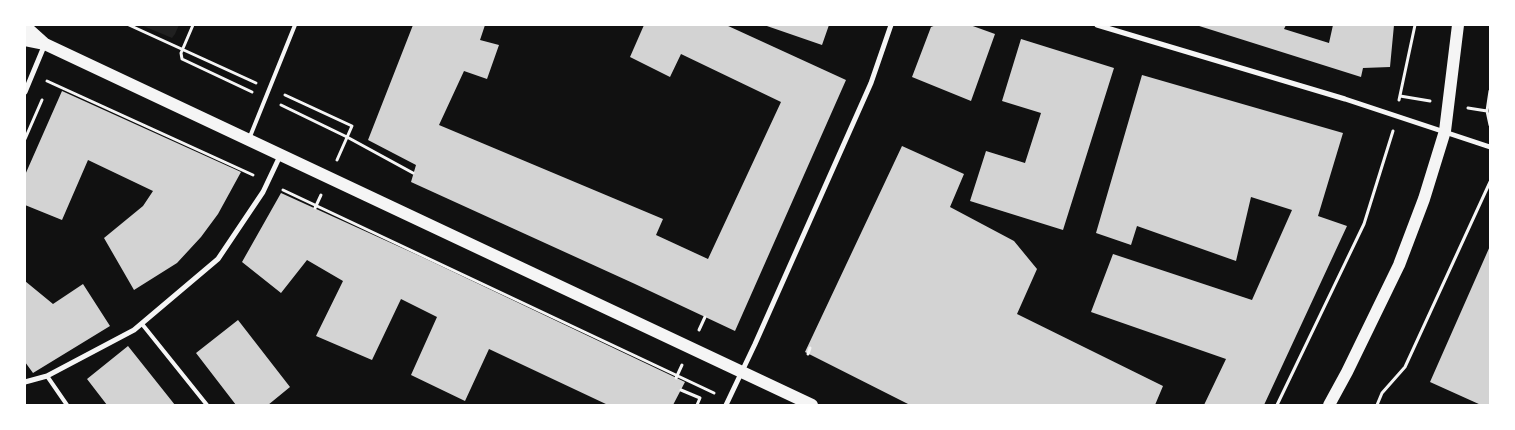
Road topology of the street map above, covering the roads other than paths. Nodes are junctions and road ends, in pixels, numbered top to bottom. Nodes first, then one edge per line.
1 (295, 25) edge
2 (891, 25) edge
3 (1098, 25) edge
4 (1458, 25) edge
5 (25, 26) edge
6 (25, 40) edge
7 (45, 44) junction
8 (25, 92) edge
9 (1444, 131) junction
10 (249, 140) junction
11 (1490, 147) edge
12 (281, 154) junction
13 (142, 324) junction
14 (741, 372) junction
15 (47, 376) junction
16 (25, 382) edge
17 (727, 402) edge
18 (67, 405) edge
19 (207, 405) edge
20 (812, 405) edge
21 (1329, 405) edge

1 - 10 lane
2 - 14 street
3 - 9 street
4 - 9 main road
5 - 7 main road
6 - 7 main road
7 - 8 street
7 - 10 main road
9 - 11 street
9 - 21 main road
10 - 12 main road
12 - 13 street
12 - 14 main road
13 - 15 street
13 - 19 lane
14 - 17 street
14 - 20 main road
15 - 16 street
15 - 18 lane

